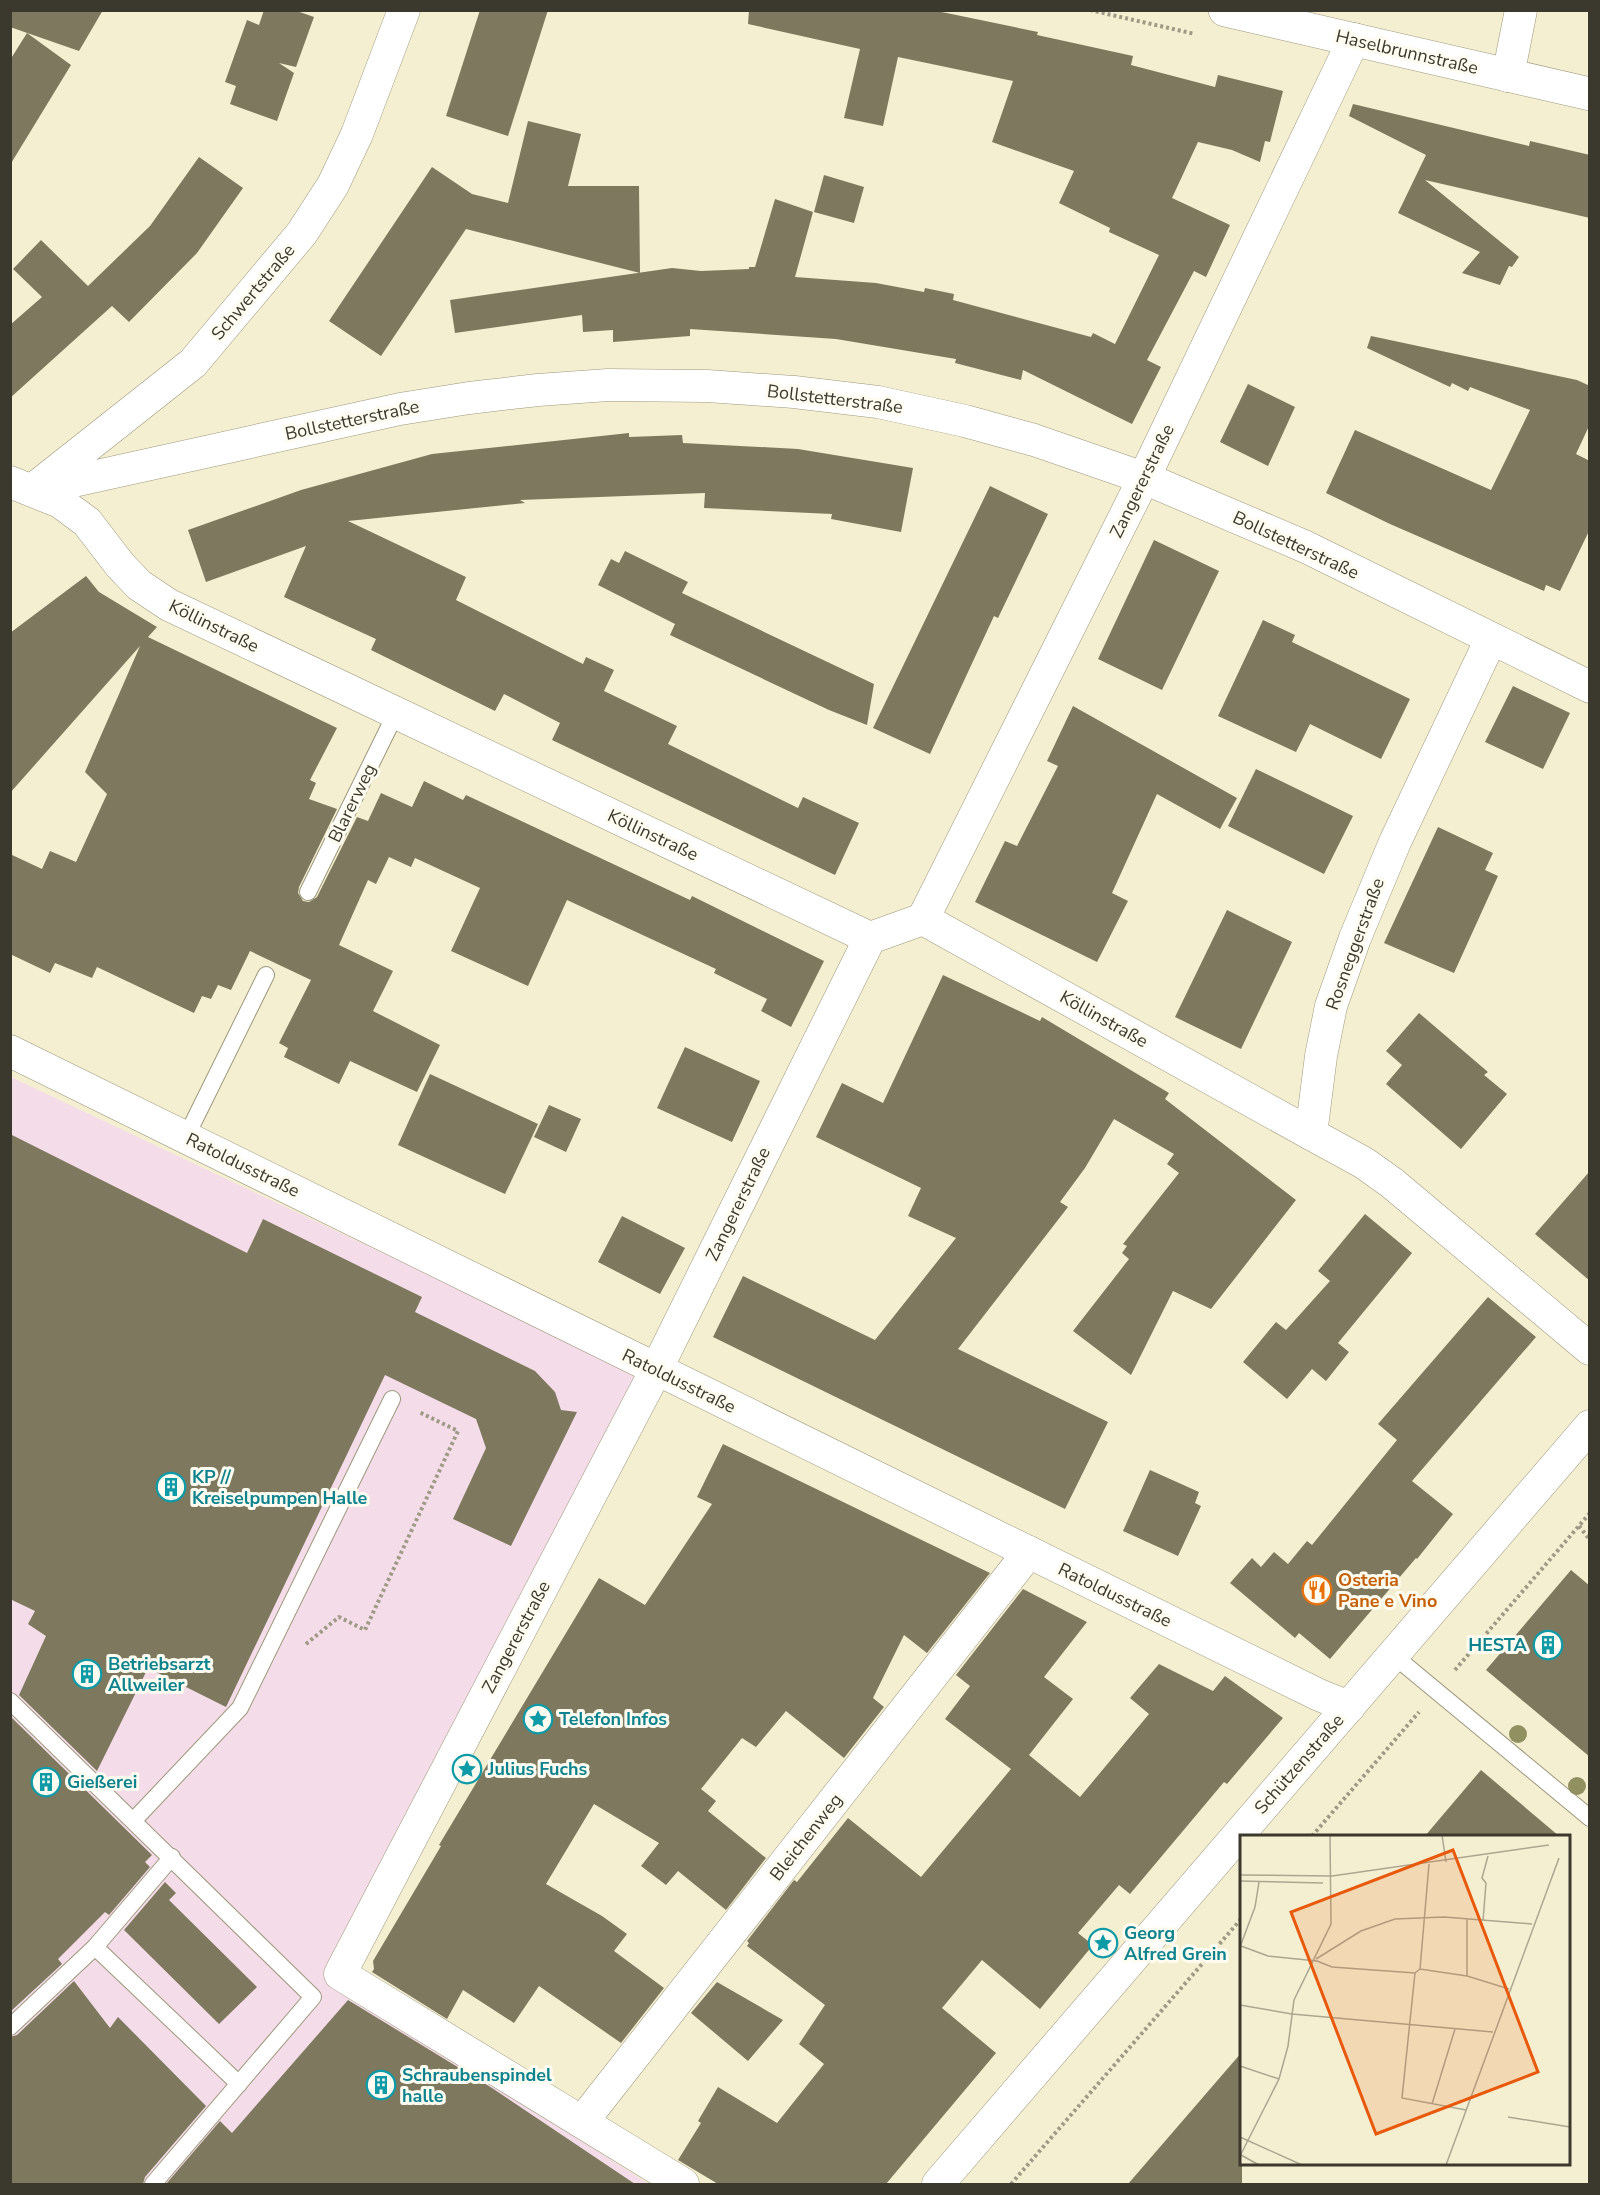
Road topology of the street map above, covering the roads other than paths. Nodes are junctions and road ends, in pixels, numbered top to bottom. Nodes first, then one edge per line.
1 (404, 10) edge
2 (1225, 10) edge
3 (1521, 10) edge
4 (1354, 39) junction
5 (1508, 76) junction
6 (1590, 94) edge
7 (1144, 478) junction
8 (18, 491) edge
9 (1491, 639) junction
10 (1590, 687) edge
11 (396, 713) junction
12 (308, 892) dead end
13 (923, 919) junction
14 (870, 938) junction
15 (266, 975) dead end
16 (10, 1051) edge
17 (1311, 1134) junction
18 (186, 1137) junction
19 (1590, 1349) edge
20 (656, 1370) junction
21 (392, 1400) road end
22 (1590, 1426) edge
23 (1029, 1552) junction
24 (1393, 1655) junction
25 (10, 1701) edge
26 (1349, 1707) junction
27 (1590, 1818) edge
28 (134, 1820) junction
29 (172, 1857) junction
30 (94, 1947) junction
31 (10, 2027) edge
32 (239, 2084) junction
33 (582, 2122) junction
34 (153, 2184) edge
35 (683, 2184) edge
36 (938, 2184) edge

1 - 8 street, Schwertstraße
2 - 4 main road, Haselbrunnstraße
3 - 5 street
4 - 5 main road, Haselbrunnstraße
4 - 7 street, Zangererstraße
5 - 6 main road, Haselbrunnstraße
7 - 8 street, Bollstetterstraße
7 - 9 street, Bollstetterstraße
7 - 13 street, Zangererstraße
8 - 11 street, Köllinstraße
9 - 10 street, Bollstetterstraße
9 - 17 street, Rosneggerstraße
11 - 12 lane, Blarerweg
11 - 14 street, Köllinstraße
13 - 14 street
13 - 17 street, Köllinstraße
14 - 20 street, Zangererstraße
15 - 18 lane
16 - 18 street, Ratoldusstraße
17 - 19 street
18 - 20 street, Ratoldusstraße
20 - 23 street, Ratoldusstraße
20 - 33 street, Zangererstraße
21 - 28 lane
22 - 24 street, Schützenstraße
23 - 26 street, Ratoldusstraße
23 - 33 street, Bleichenweg
24 - 26 street, Schützenstraße
24 - 27 lane
25 - 28 lane
26 - 36 street, Schützenstraße
28 - 29 lane
29 - 30 lane
29 - 32 lane
30 - 31 lane
30 - 32 lane
32 - 34 lane
33 - 35 street, Zangererstraße

